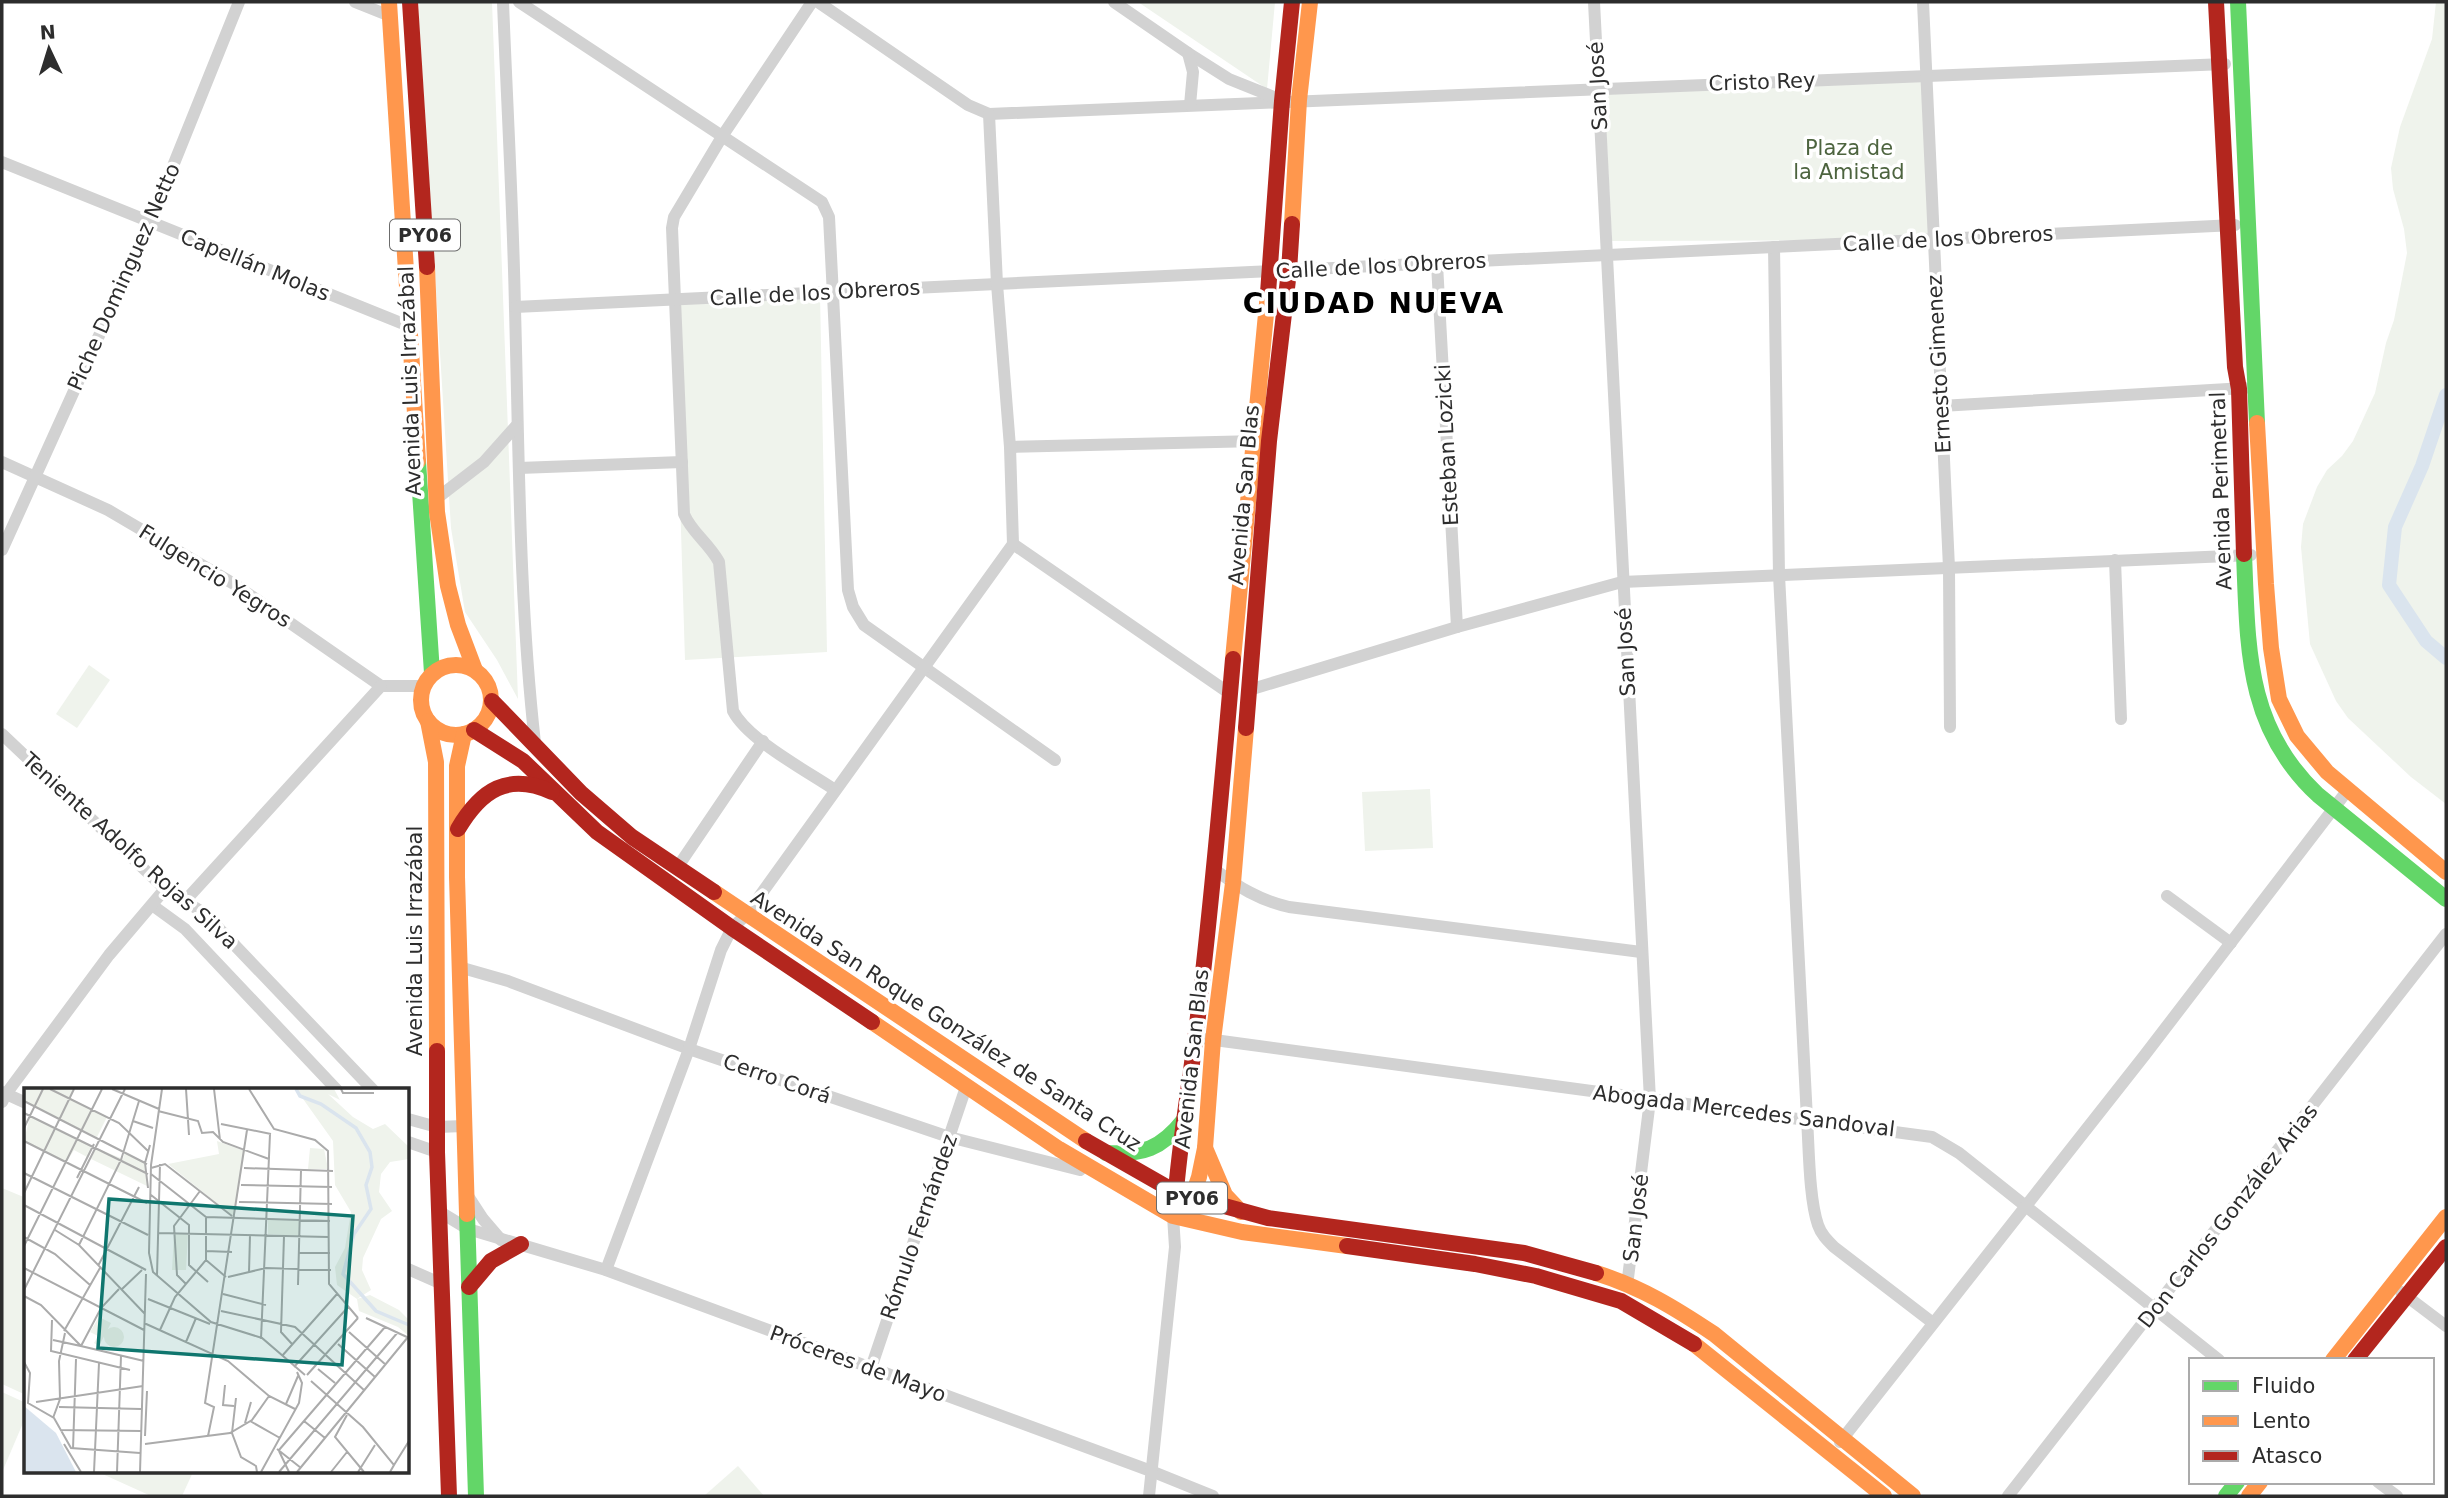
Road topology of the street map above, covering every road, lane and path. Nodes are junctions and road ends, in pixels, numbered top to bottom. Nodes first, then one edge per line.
1 (239, 2) edge
2 (355, 2) edge
3 (410, 2) edge
4 (503, 2) edge
5 (519, 2) edge
6 (815, 2) edge
7 (1114, 2) edge
8 (1293, 2) edge
9 (1310, 2) edge
10 (1594, 2) edge
11 (1923, 2) edge
12 (2216, 2) edge
13 (2238, 2) edge
14 (390, 9) edge
15 (1188, 53) junction
16 (2241, 64) junction
17 (2218, 65) junction
18 (1926, 76) junction
19 (1599, 89) junction
20 (1291, 100) junction
21 (1190, 105) junction
22 (989, 114) junction
23 (723, 135) junction
24 (2, 162) edge
25 (150, 223) junction
26 (2247, 225) junction
27 (2226, 226) junction
28 (1933, 240) junction
29 (1774, 247) junction
30 (1607, 256) junction
31 (1437, 264) junction
32 (1289, 271) junction
33 (1270, 272) junction
34 (997, 284) junction
35 (832, 292) junction
36 (675, 299) junction
37 (515, 307) junction
38 (409, 326) junction
39 (431, 334) junction
40 (2258, 387) junction
41 (2239, 389) junction
42 (1941, 406) junction
43 (517, 425) junction
44 (1260, 441) junction
45 (1010, 447) junction
46 (2, 462) edge
47 (682, 462) junction
48 (519, 468) junction
49 (36, 476) junction
50 (436, 499) junction
51 (1013, 544) junction
52 (2, 550) edge
53 (2265, 554) junction
54 (2245, 555) junction
55 (2115, 561) junction
56 (1949, 568) junction
57 (1779, 575) junction
58 (1622, 582) junction
59 (1457, 627) junction
60 (924, 668) junction
61 (475, 670) junction
62 (428, 679) junction
63 (381, 686) junction
64 (1249, 690) junction
65 (1229, 693) junction
66 (492, 701) junction
67 (2121, 719) dead end
68 (428, 722) junction
69 (1950, 727) dead end
70 (469, 732) junction
71 (2, 734) edge
72 (763, 741) junction
73 (536, 744) junction
74 (1055, 760) dead end
75 (835, 790) junction
76 (2347, 791) junction
77 (561, 797) junction
78 (2333, 806) junction
79 (457, 829) junction
80 (677, 868) junction
81 (1214, 869) junction
82 (2446, 872) edge
83 (1233, 883) junction
84 (165, 889) junction
85 (2167, 896) dead end
86 (2446, 900) edge
87 (184, 902) junction
88 (152, 905) junction
89 (746, 915) junction
90 (732, 928) junction
91 (2446, 934) edge
92 (2231, 943) junction
93 (1641, 952) junction
94 (459, 967) junction
95 (1196, 1038) junction
96 (1213, 1040) junction
97 (689, 1049) junction
98 (966, 1087) junction
99 (335, 1088) edge
100 (371, 1088) edge
101 (3, 1096) edge
102 (1650, 1100) junction
103 (24, 1102) edge
104 (1807, 1119) junction
105 (410, 1120) edge
106 (1184, 1120) junction
107 (464, 1126) junction
108 (437, 1127) junction
109 (950, 1137) junction
110 (410, 1143) edge
111 (1205, 1147) junction
112 (437, 1152) junction
113 (1104, 1153) junction
114 (1100, 1175) junction
115 (466, 1193) junction
116 (1184, 1195) junction
117 (2025, 1205) junction
118 (440, 1212) junction
119 (1241, 1212) junction
120 (2446, 1217) edge
121 (1179, 1218) junction
122 (468, 1229) junction
123 (501, 1240) junction
124 (521, 1244) junction
125 (2446, 1247) edge
126 (410, 1270) edge
127 (606, 1270) junction
128 (1628, 1283) junction
129 (442, 1284) junction
130 (2392, 1286) junction
131 (469, 1287) junction
132 (2406, 1295) junction
133 (1621, 1301) junction
134 (2155, 1310) junction
135 (1933, 1323) junction
136 (2446, 1326) edge
137 (2216, 1358) edge
138 (2335, 1358) edge
139 (2357, 1358) edge
140 (871, 1368) junction
141 (1843, 1438) junction
142 (1832, 1453) junction
143 (1151, 1471) junction
144 (2381, 1484) edge
145 (449, 1496) edge
146 (476, 1496) edge
147 (1149, 1496) edge
148 (1213, 1496) edge
149 (1884, 1496) edge
150 (1913, 1496) edge
151 (2008, 1496) edge
152 (2397, 1496) edge

1 - 25 street, Piche Dominguez Netto
2 - 14 street
3 - 39 main road, Avenida Luis Irrazábal / PY06
4 - 37 street
5 - 23 street
6 - 22 street
6 - 23 street
7 - 15 street
8 - 20 main road, Avenida San Blas
9 - 20 main road, Avenida San Blas
10 - 19 street, San José
11 - 18 street, Ernesto Gimenez
12 - 17 main road, Avenida Perimetral
13 - 16 main road, Avenida Perimetral
14 - 38 main road, Avenida Luis Irrazábal / PY06
15 - 20 street
15 - 21 street
16 - 17 street, Cristo Rey
16 - 26 main road, Avenida Perimetral
17 - 18 street, Cristo Rey
17 - 27 main road, Avenida Perimetral
18 - 19 street, Cristo Rey
18 - 28 street, Ernesto Gimenez
19 - 20 street, Cristo Rey
19 - 30 street, San José
20 - 21 street, Cristo Rey
20 - 32 main road, Avenida San Blas
20 - 33 main road, Avenida San Blas
21 - 22 street, Cristo Rey
22 - 34 street
23 - 35 street
23 - 36 street
24 - 25 street, Capellán Molas
25 - 38 street, Capellán Molas
25 - 49 street, Piche Dominguez Netto
26 - 27 street, Calle de los Obreros
26 - 40 main road, Avenida Perimetral
27 - 28 street, Calle de los Obreros
27 - 41 main road, Avenida Perimetral
28 - 29 street, Calle de los Obreros
28 - 42 street, Ernesto Gimenez
29 - 30 street, Calle de los Obreros
29 - 57 street
30 - 31 street, Calle de los Obreros
30 - 58 street, San José
31 - 32 street, Calle de los Obreros
31 - 59 street, Esteban Lozicki
32 - 33 street, Calle de los Obreros
32 - 44 main road, Avenida San Blas
33 - 34 street, Calle de los Obreros
33 - 44 main road, Avenida San Blas
34 - 35 street, Calle de los Obreros
34 - 45 street
35 - 36 street, Calle de los Obreros
35 - 60 street
36 - 37 street, Calle de los Obreros
36 - 47 street
37 - 43 street
38 - 39 street, Capellán Molas
38 - 62 main road, Avenida Luis Irrazábal / PY06
39 - 50 main road, Avenida Luis Irrazábal / PY06
40 - 41 street
40 - 53 main road, Avenida Perimetral
41 - 42 street
41 - 54 main road, Avenida Perimetral
42 - 56 street, Ernesto Gimenez
43 - 48 street
43 - 50 street
44 - 45 street
44 - 64 main road, Avenida San Blas
44 - 65 main road, Avenida San Blas
45 - 51 street
46 - 49 street, Fulgencio Yegros
47 - 48 street
47 - 72 street
48 - 73 street
49 - 52 street, Piche Dominguez Netto
49 - 63 street, Fulgencio Yegros
50 - 61 main road, Avenida Luis Irrazábal / PY06
51 - 60 street
51 - 65 street
53 - 54 street
53 - 76 main road, Avenida Perimetral
54 - 55 street
54 - 78 main road, Avenida Perimetral
55 - 56 street
55 - 67 street
56 - 57 street
56 - 69 street, Ernesto Gimenez
57 - 58 street
57 - 104 street
58 - 59 street
58 - 93 street, San José
59 - 64 street
60 - 74 street
60 - 75 street
61 - 62 main road
61 - 66 main road, Avenida Luis Irrazábal / PY06
62 - 63 street
62 - 68 main road, Avenida Luis Irrazábal / PY06
63 - 87 street
64 - 83 main road, Avenida San Blas
65 - 81 main road, Avenida San Blas
66 - 70 main road, Avenida Luis Irrazábal
66 - 73 main road, Avenida San Roque González de Santa Cruz / PY06
68 - 70 main road, PY06
68 - 108 main road, Avenida Luis Irrazábal
70 - 77 main road, Avenida San Roque González de Santa Cruz / PY06
70 - 79 main road, Avenida Luis Irrazábal
71 - 84 street, Teniente Adolfo Rojas Silva
72 - 75 street
72 - 80 street
73 - 80 main road, Avenida San Roque González de Santa Cruz / PY06
75 - 89 street
76 - 78 street
76 - 82 main road, Avenida Perimetral
77 - 79 main road
77 - 90 main road, Avenida San Roque González de Santa Cruz / PY06
78 - 86 main road, Avenida Perimetral
78 - 92 street
79 - 94 main road, Avenida Luis Irrazábal
80 - 89 main road, Avenida San Roque González de Santa Cruz / PY06
81 - 83 street
81 - 95 main road, Avenida San Blas
83 - 93 street
83 - 96 main road, Avenida San Blas
84 - 87 street, Teniente Adolfo Rojas Silva
84 - 88 street
85 - 92 street
87 - 100 street, Teniente Adolfo Rojas Silva
88 - 99 street, Teniente Adolfo Rojas Silva
88 - 101 street
89 - 90 street
89 - 113 main road, Avenida San Roque González de Santa Cruz / PY06
90 - 97 street
90 - 98 main road, Avenida San Roque González de Santa Cruz / PY06
91 - 134 street, Don Carlos González Arias
92 - 117 street
93 - 102 street, San José
94 - 97 street, Cerro Corá
94 - 107 main road, Avenida Luis Irrazábal
95 - 96 street, Abogada Mercedes Sandoval
95 - 106 main road, Avenida San Blas
96 - 102 street, Abogada Mercedes Sandoval
96 - 111 main road, Avenida San Blas
97 - 109 street, Cerro Corá
97 - 127 street
98 - 109 street, Rómulo Fernández
98 - 114 main road, Avenida San Roque González de Santa Cruz / PY06
101 - 103 street
102 - 104 street, Abogada Mercedes Sandoval
102 - 128 street, San José
104 - 117 street, Abogada Mercedes Sandoval
104 - 135 street
105 - 108 street
106 - 113 main road
106 - 116 main road, Avenida San Blas
107 - 108 street
107 - 115 main road, Avenida Luis Irrazábal
108 - 112 main road, Avenida Luis Irrazábal
109 - 114 street, Cerro Corá
109 - 140 street, Rómulo Fernández
110 - 112 street
111 - 116 main road, Avenida San Blas
111 - 119 main road
112 - 118 main road, Avenida Luis Irrazábal
113 - 116 main road, Avenida San Roque González de Santa Cruz / PY06
114 - 121 main road, Avenida San Roque González de Santa Cruz / PY06
115 - 122 main road, Avenida Luis Irrazábal
115 - 123 street
116 - 119 main road, Avenida San Roque González de Santa Cruz / PY06
116 - 121 main road, Avenida San Blas
117 - 134 street, Abogada Mercedes Sandoval
117 - 135 street
118 - 122 street, Próceres de Mayo
118 - 129 main road, Avenida Luis Irrazábal
119 - 128 main road, Avenida San Roque González de Santa Cruz / PY06
120 - 130 main road
121 - 133 main road, Avenida San Roque González de Santa Cruz / PY06
121 - 143 street, Avenida San Blas
122 - 123 street, Próceres de Mayo
122 - 131 main road, Avenida Luis Irrazábal
123 - 124 street, Próceres de Mayo
124 - 127 street, Próceres de Mayo
124 - 131 main road
125 - 132 main road
126 - 129 street
127 - 140 street, Próceres de Mayo
128 - 133 street, San José
128 - 141 main road, Avenida San Roque González de Santa Cruz / PY06
129 - 145 main road, Avenida Luis Irrazábal
130 - 132 street
130 - 138 main road
131 - 146 main road, Avenida Luis Irrazábal
132 - 136 street
132 - 139 main road
133 - 142 main road, Avenida San Roque González de Santa Cruz / PY06
134 - 137 street, Abogada Mercedes Sandoval
134 - 151 street, Don Carlos González Arias
135 - 141 street
140 - 143 street, Próceres de Mayo
141 - 142 street
141 - 150 main road, Avenida San Roque González de Santa Cruz / PY06
142 - 149 main road, Avenida San Roque González de Santa Cruz / PY06
143 - 147 street, Avenida San Blas
143 - 148 street, Próceres de Mayo
144 - 152 street

